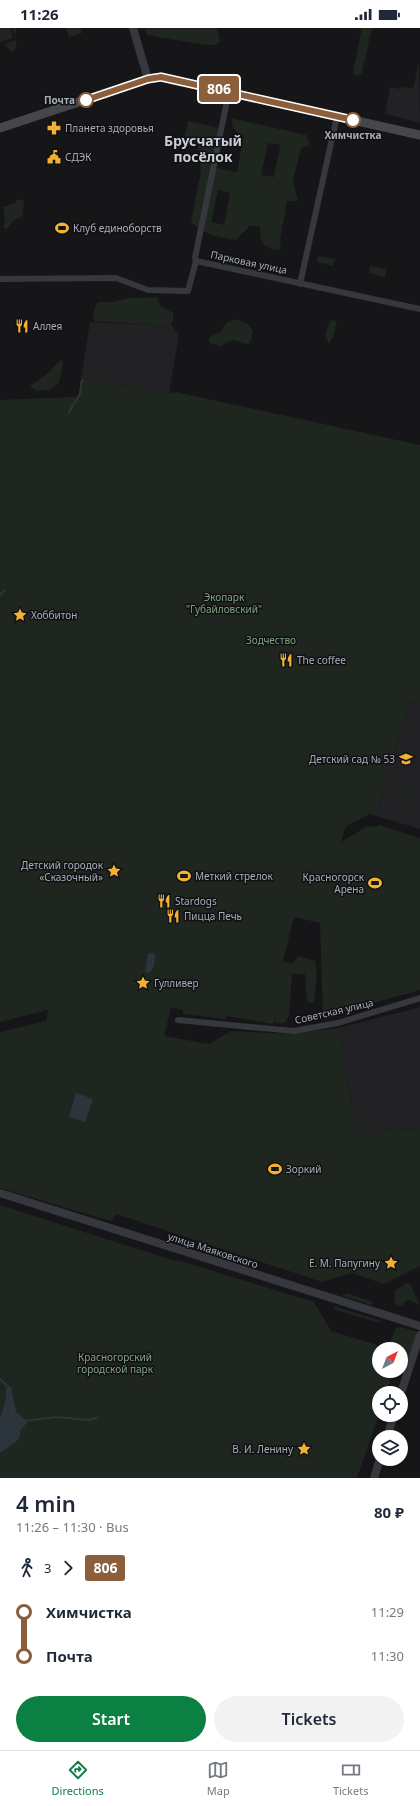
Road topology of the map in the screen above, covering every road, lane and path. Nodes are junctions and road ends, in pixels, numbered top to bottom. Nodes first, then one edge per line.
1 (133, 28) edge
2 (148, 79) junction
3 (229, 91) junction
4 (337, 116) junction
5 (0, 128) edge
6 (420, 135) edge
7 (196, 261) junction
8 (0, 279) edge
9 (300, 284) junction
10 (420, 309) edge
11 (420, 998) edge
12 (178, 1020) dead end
13 (0, 1193) edge
14 (420, 1326) edge
15 (420, 1335) edge
16 (403, 1386) edge
17 (378, 1466) edge
18 (374, 1478) edge

1 - 2 street
2 - 3 main road
2 - 5 main road
3 - 4 main road
3 - 7 street
4 - 6 main road
4 - 9 street
7 - 8 street, Парковая улица
7 - 9 street, Парковая улица
9 - 10 street, Парковая улица
11 - 12 street, Советская улица
13 - 14 street, улица Маяковского
15 - 16 street
17 - 18 street

